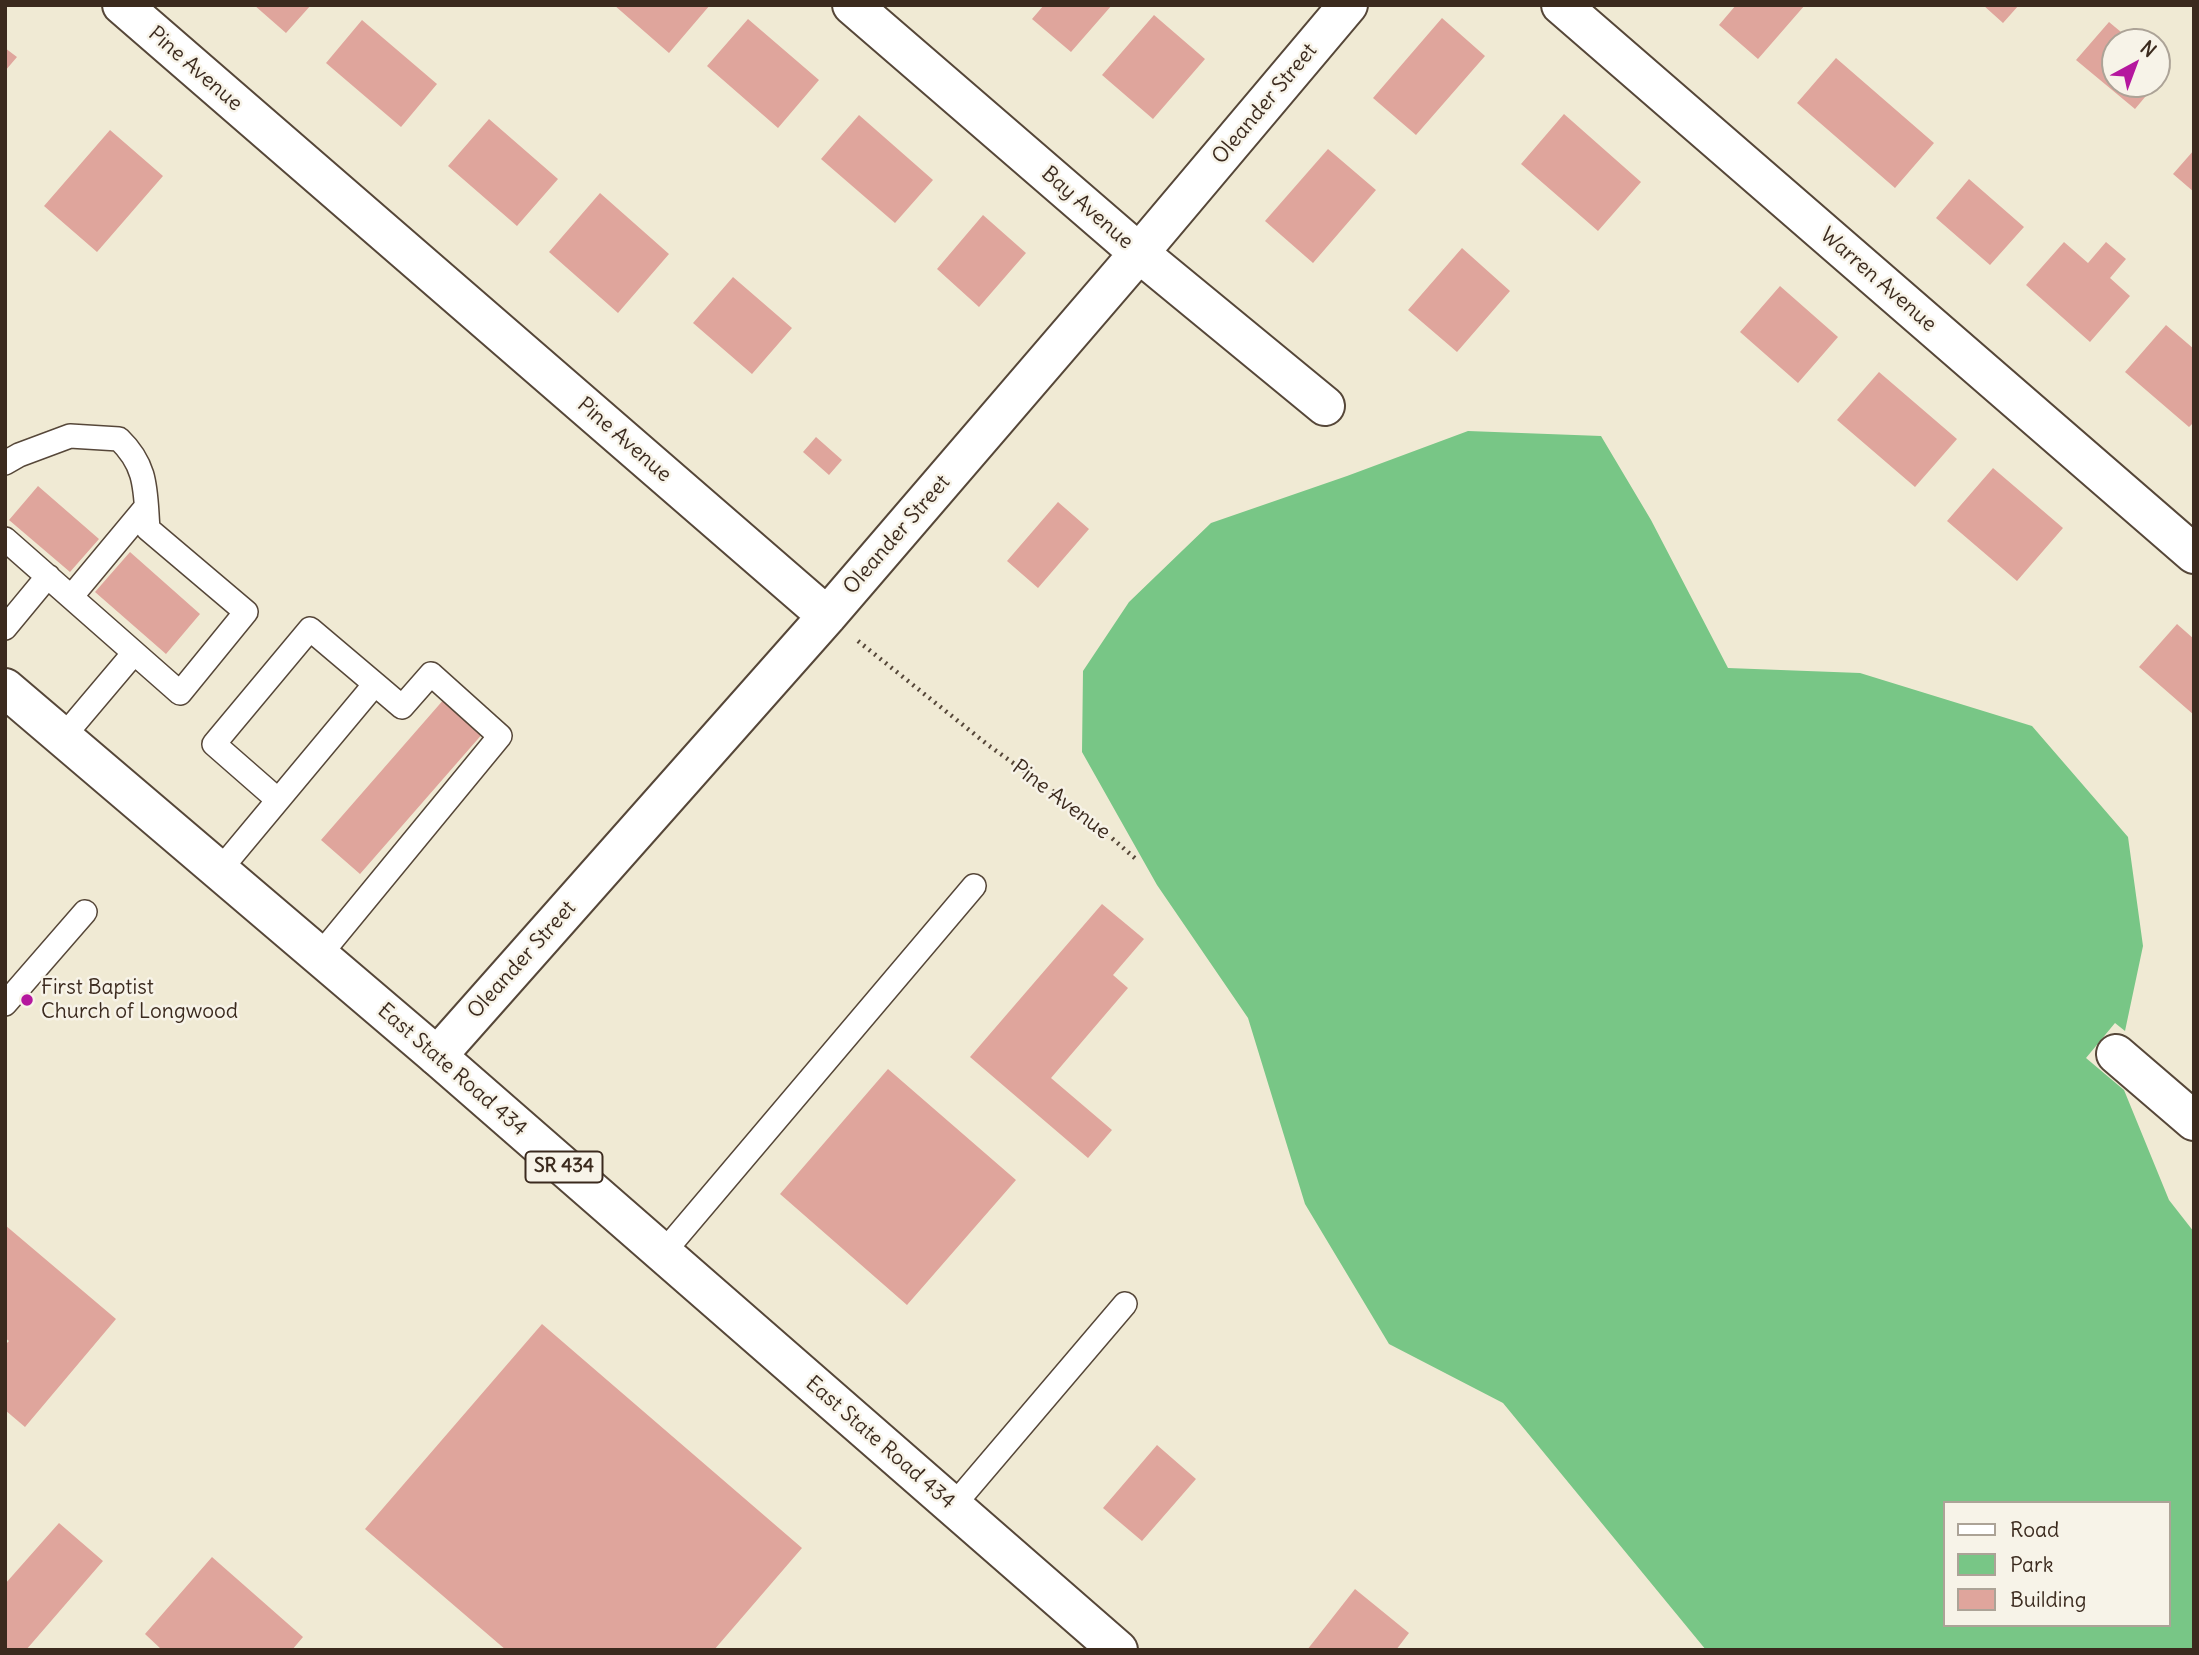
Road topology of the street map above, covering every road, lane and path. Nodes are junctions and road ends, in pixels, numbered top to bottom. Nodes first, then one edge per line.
1 (122, 5) edge
2 (852, 5) edge
3 (1348, 5) edge
4 (1561, 5) edge
5 (1139, 253) junction
6 (1325, 406) dead end
7 (5, 463) edge
8 (146, 507) junction
9 (5, 539) edge
10 (2194, 554) edge
11 (48, 576) junction
12 (71, 597) junction
13 (827, 616) junction
14 (5, 628) edge
15 (134, 653) junction
16 (375, 684) junction
17 (5, 688) edge
18 (64, 737) junction
19 (278, 800) junction
20 (1137, 860) dead end
21 (219, 871) junction
22 (974, 886) dead end
23 (85, 912) dead end
24 (319, 956) junction
25 (5, 1004) edge
26 (2116, 1054) dead end
27 (437, 1056) junction
28 (2194, 1121) edge
29 (663, 1253) junction
30 (1125, 1304) dead end
31 (953, 1506) junction
32 (1118, 1650) edge

1 - 13 street, Pine Avenue
2 - 5 street, Bay Avenue
3 - 5 street, Oleander Street
4 - 10 street, Warren Avenue
5 - 6 street, Bay Avenue
5 - 13 street, Oleander Street
7 - 8 lane
8 - 12 lane
8 - 15 lane
9 - 11 lane
11 - 12 lane
11 - 14 lane
12 - 15 lane
13 - 20 path, Pine Avenue
13 - 27 street, Oleander Street
15 - 18 lane
16 - 19 lane
16 - 19 lane
16 - 24 lane
17 - 18 street, East State Road 434 / SR 434
18 - 21 street, East State Road 434 / SR 434
19 - 21 lane
21 - 24 street, East State Road 434 / SR 434
22 - 29 lane
23 - 25 lane
24 - 27 street, East State Road 434 / SR 434
26 - 28 street
27 - 29 street, East State Road 434 / SR 434
29 - 31 street, East State Road 434 / SR 434
30 - 31 lane
31 - 32 street, East State Road 434 / SR 434

